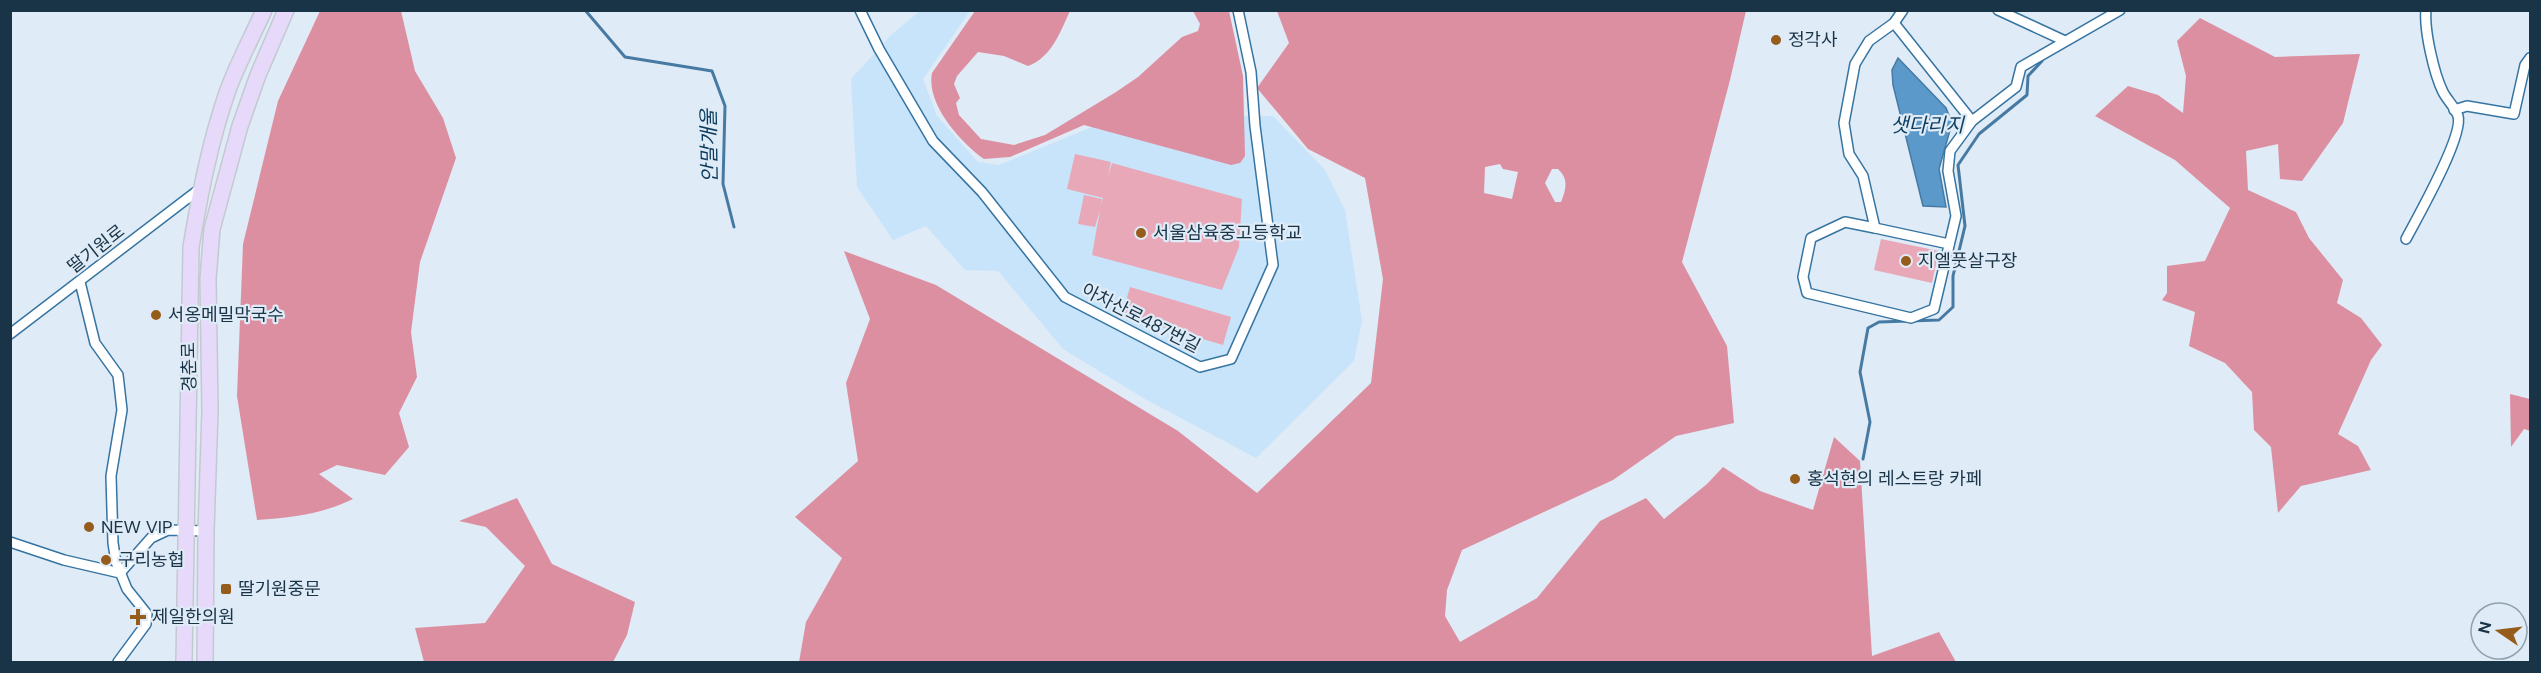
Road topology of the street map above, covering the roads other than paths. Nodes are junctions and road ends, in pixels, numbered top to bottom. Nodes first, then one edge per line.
1 (264, 10) edge
2 (286, 10) edge
3 (860, 10) edge
4 (1238, 10) edge
5 (1903, 10) edge
6 (1998, 10) edge
7 (2120, 10) edge
8 (2426, 10) edge
9 (1894, 23) junction
10 (2065, 41) junction
11 (2530, 58) edge
12 (2454, 111) junction
13 (1972, 121) junction
14 (201, 188) junction
15 (1875, 228) junction
16 (2406, 239) dead end
17 (1949, 244) junction
18 (80, 282) junction
19 (10, 334) edge
20 (186, 531) junction
21 (206, 531) junction
22 (10, 542) edge
23 (120, 573) junction
24 (118, 663) edge
25 (184, 663) edge
26 (206, 663) edge

1 - 14 main road, 경춘로
2 - 21 main road, 경춘로
3 - 4 street, 아차산로487번길
5 - 9 street
6 - 10 street
7 - 10 street
8 - 12 street
9 - 13 street
9 - 15 street
10 - 13 street
11 - 12 street
12 - 16 street
13 - 17 street
14 - 18 street, 딸기원로
14 - 20 main road, 경춘로
15 - 17 street
15 - 17 street
18 - 19 street, 딸기원로
18 - 23 street
20 - 21 street
20 - 23 street
20 - 25 main road, 경춘로
21 - 26 main road, 경춘로
22 - 23 street
23 - 24 street

